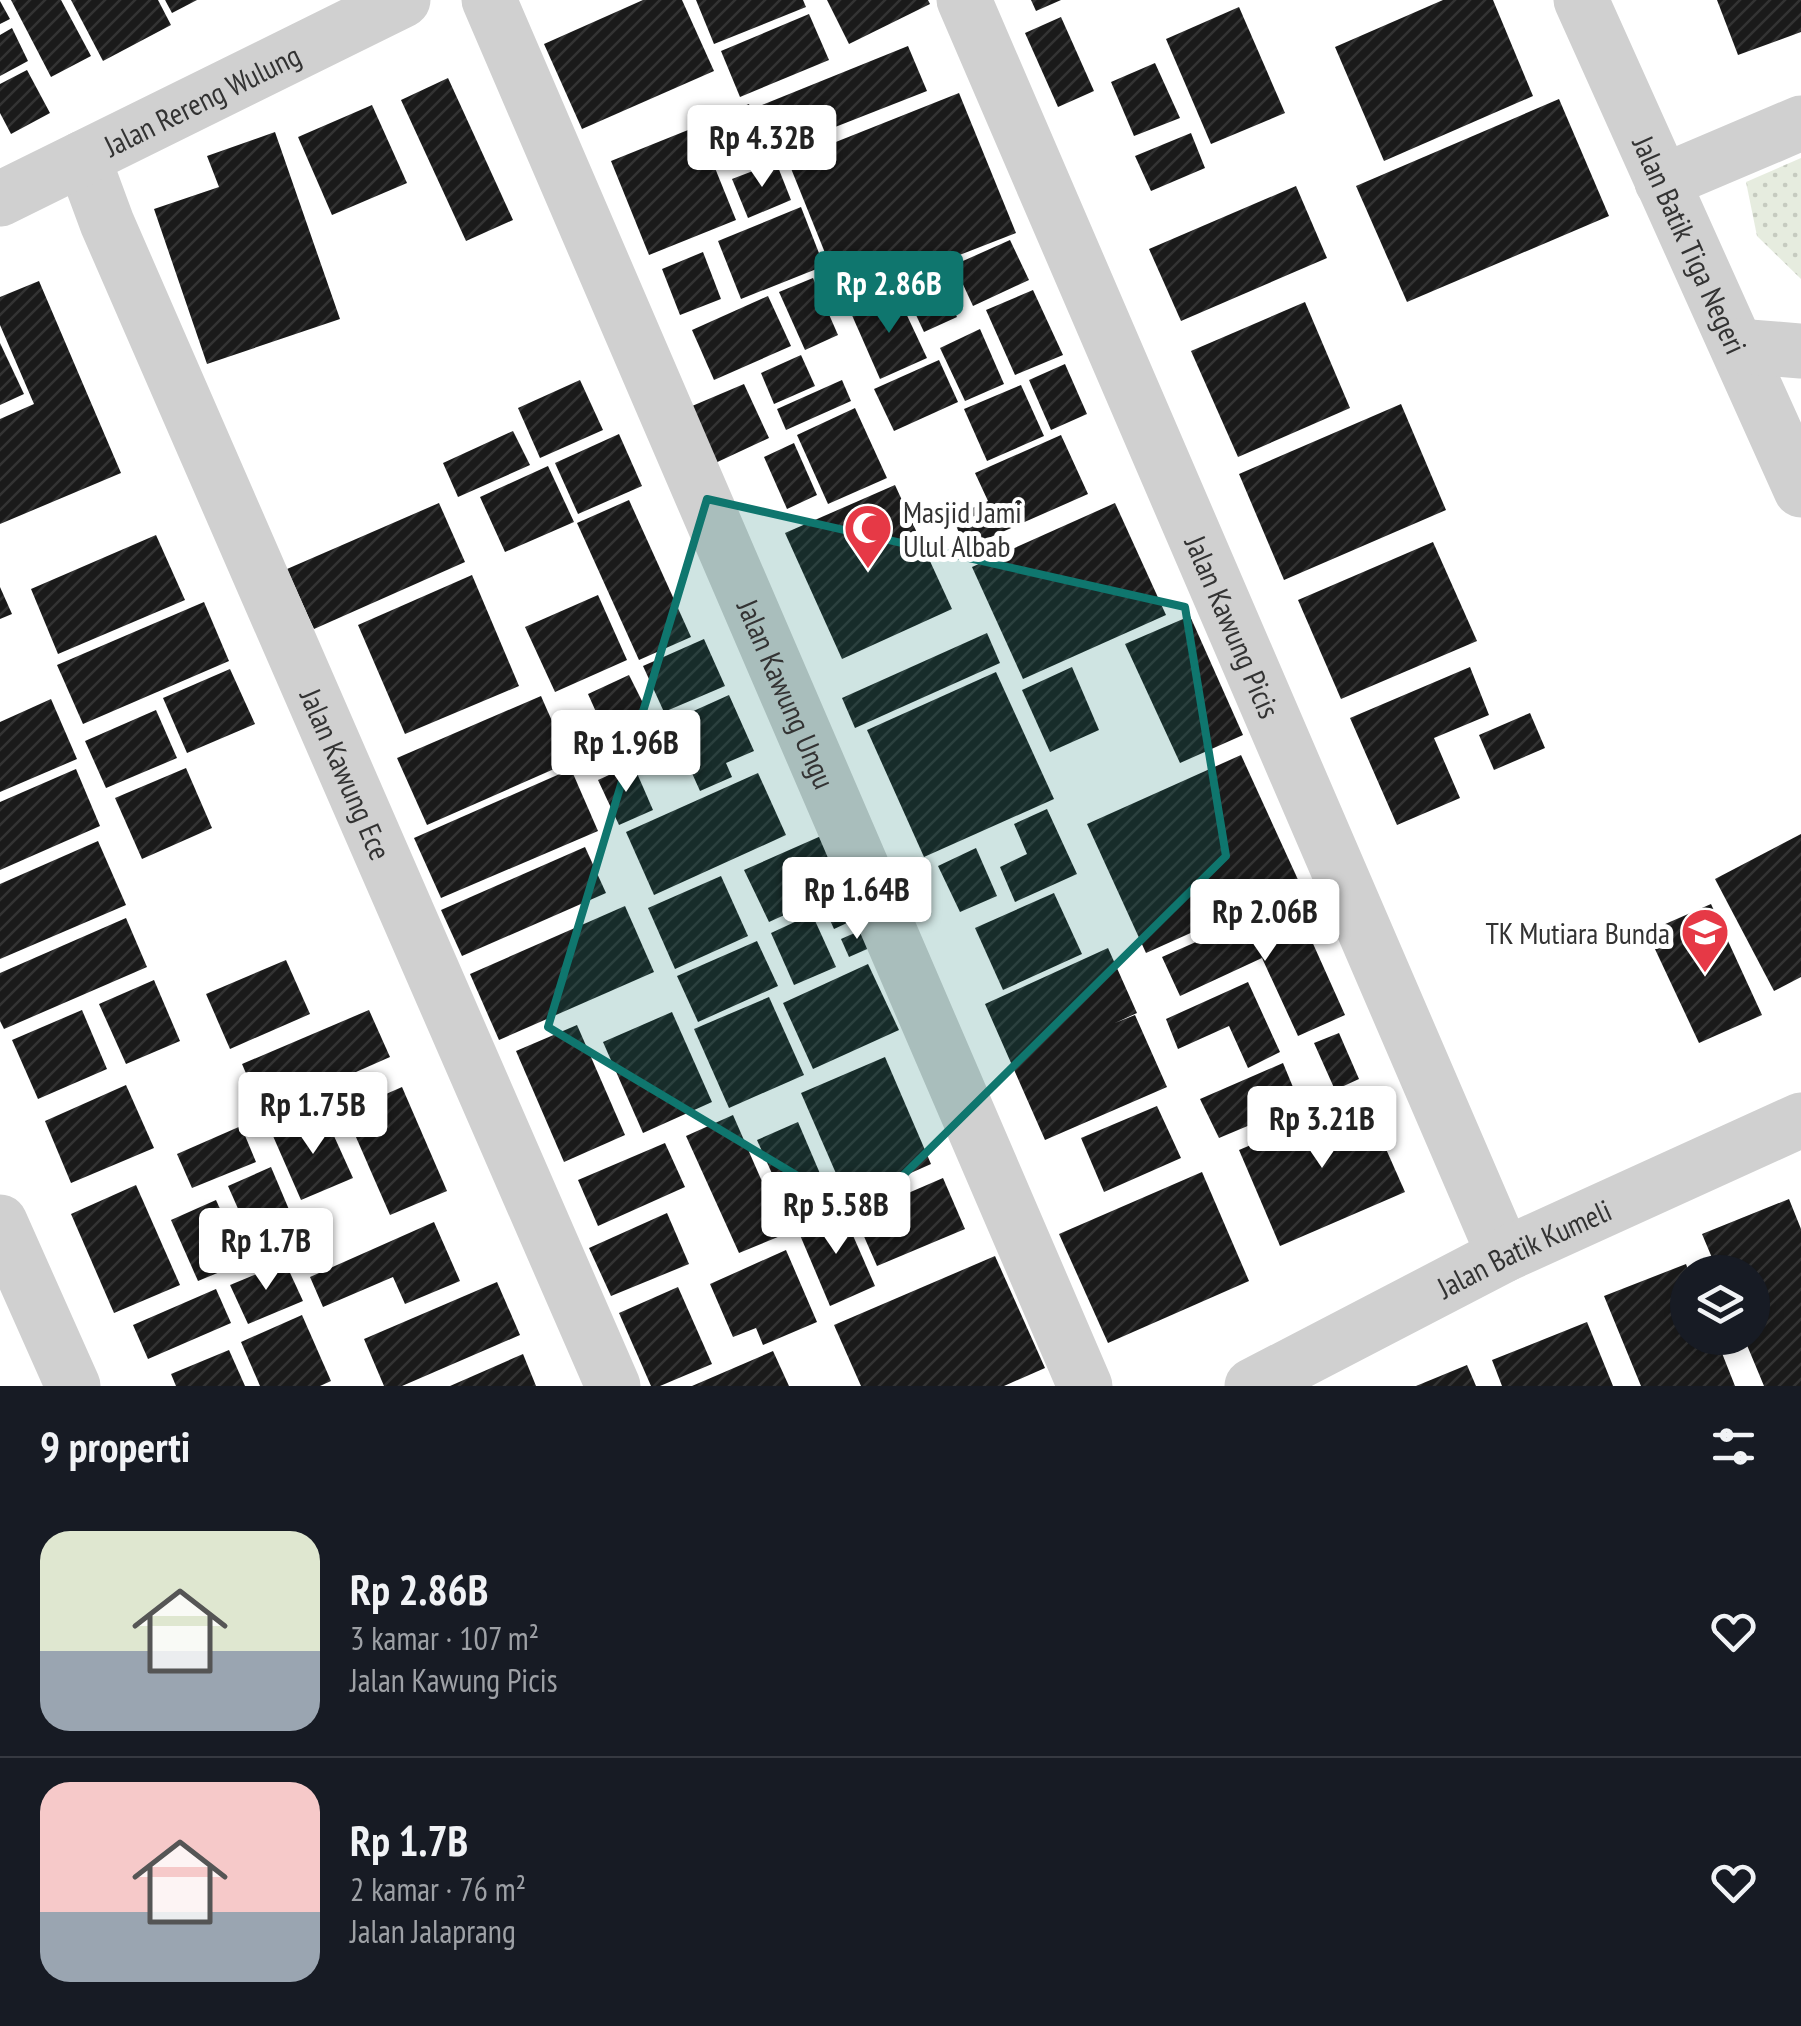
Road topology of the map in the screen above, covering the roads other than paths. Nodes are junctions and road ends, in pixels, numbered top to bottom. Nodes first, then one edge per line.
1 (403, 0) edge
2 (489, 0) edge
3 (964, 0) edge
4 (1581, 0) edge
5 (1801, 123) edge
6 (83, 158) junction
7 (1662, 182) junction
8 (0, 200) edge
9 (1736, 346) junction
10 (1801, 351) edge
11 (1801, 490) edge
12 (1801, 1120) edge
13 (1504, 1254) junction
14 (7, 1256) edge
15 (73, 1386) edge
16 (613, 1386) edge
17 (1085, 1386) edge
18 (1252, 1386) edge

1 - 6 street, Jalan Rereng Wulung
2 - 17 street, Jalan Kawung Ungu
3 - 13 street, Jalan Kawung Picis
4 - 7 street, Jalan Batik Tiga Negeri
5 - 7 street
6 - 8 street, Jalan Rereng Wulung
6 - 16 street, Jalan Kawung Ece
7 - 9 street, Jalan Batik Tiga Negeri
9 - 10 street
9 - 11 street, Jalan Batik Tiga Negeri
12 - 13 street, Jalan Batik Kumeli
13 - 18 street, Jalan Batik Kumeli
14 - 15 street

